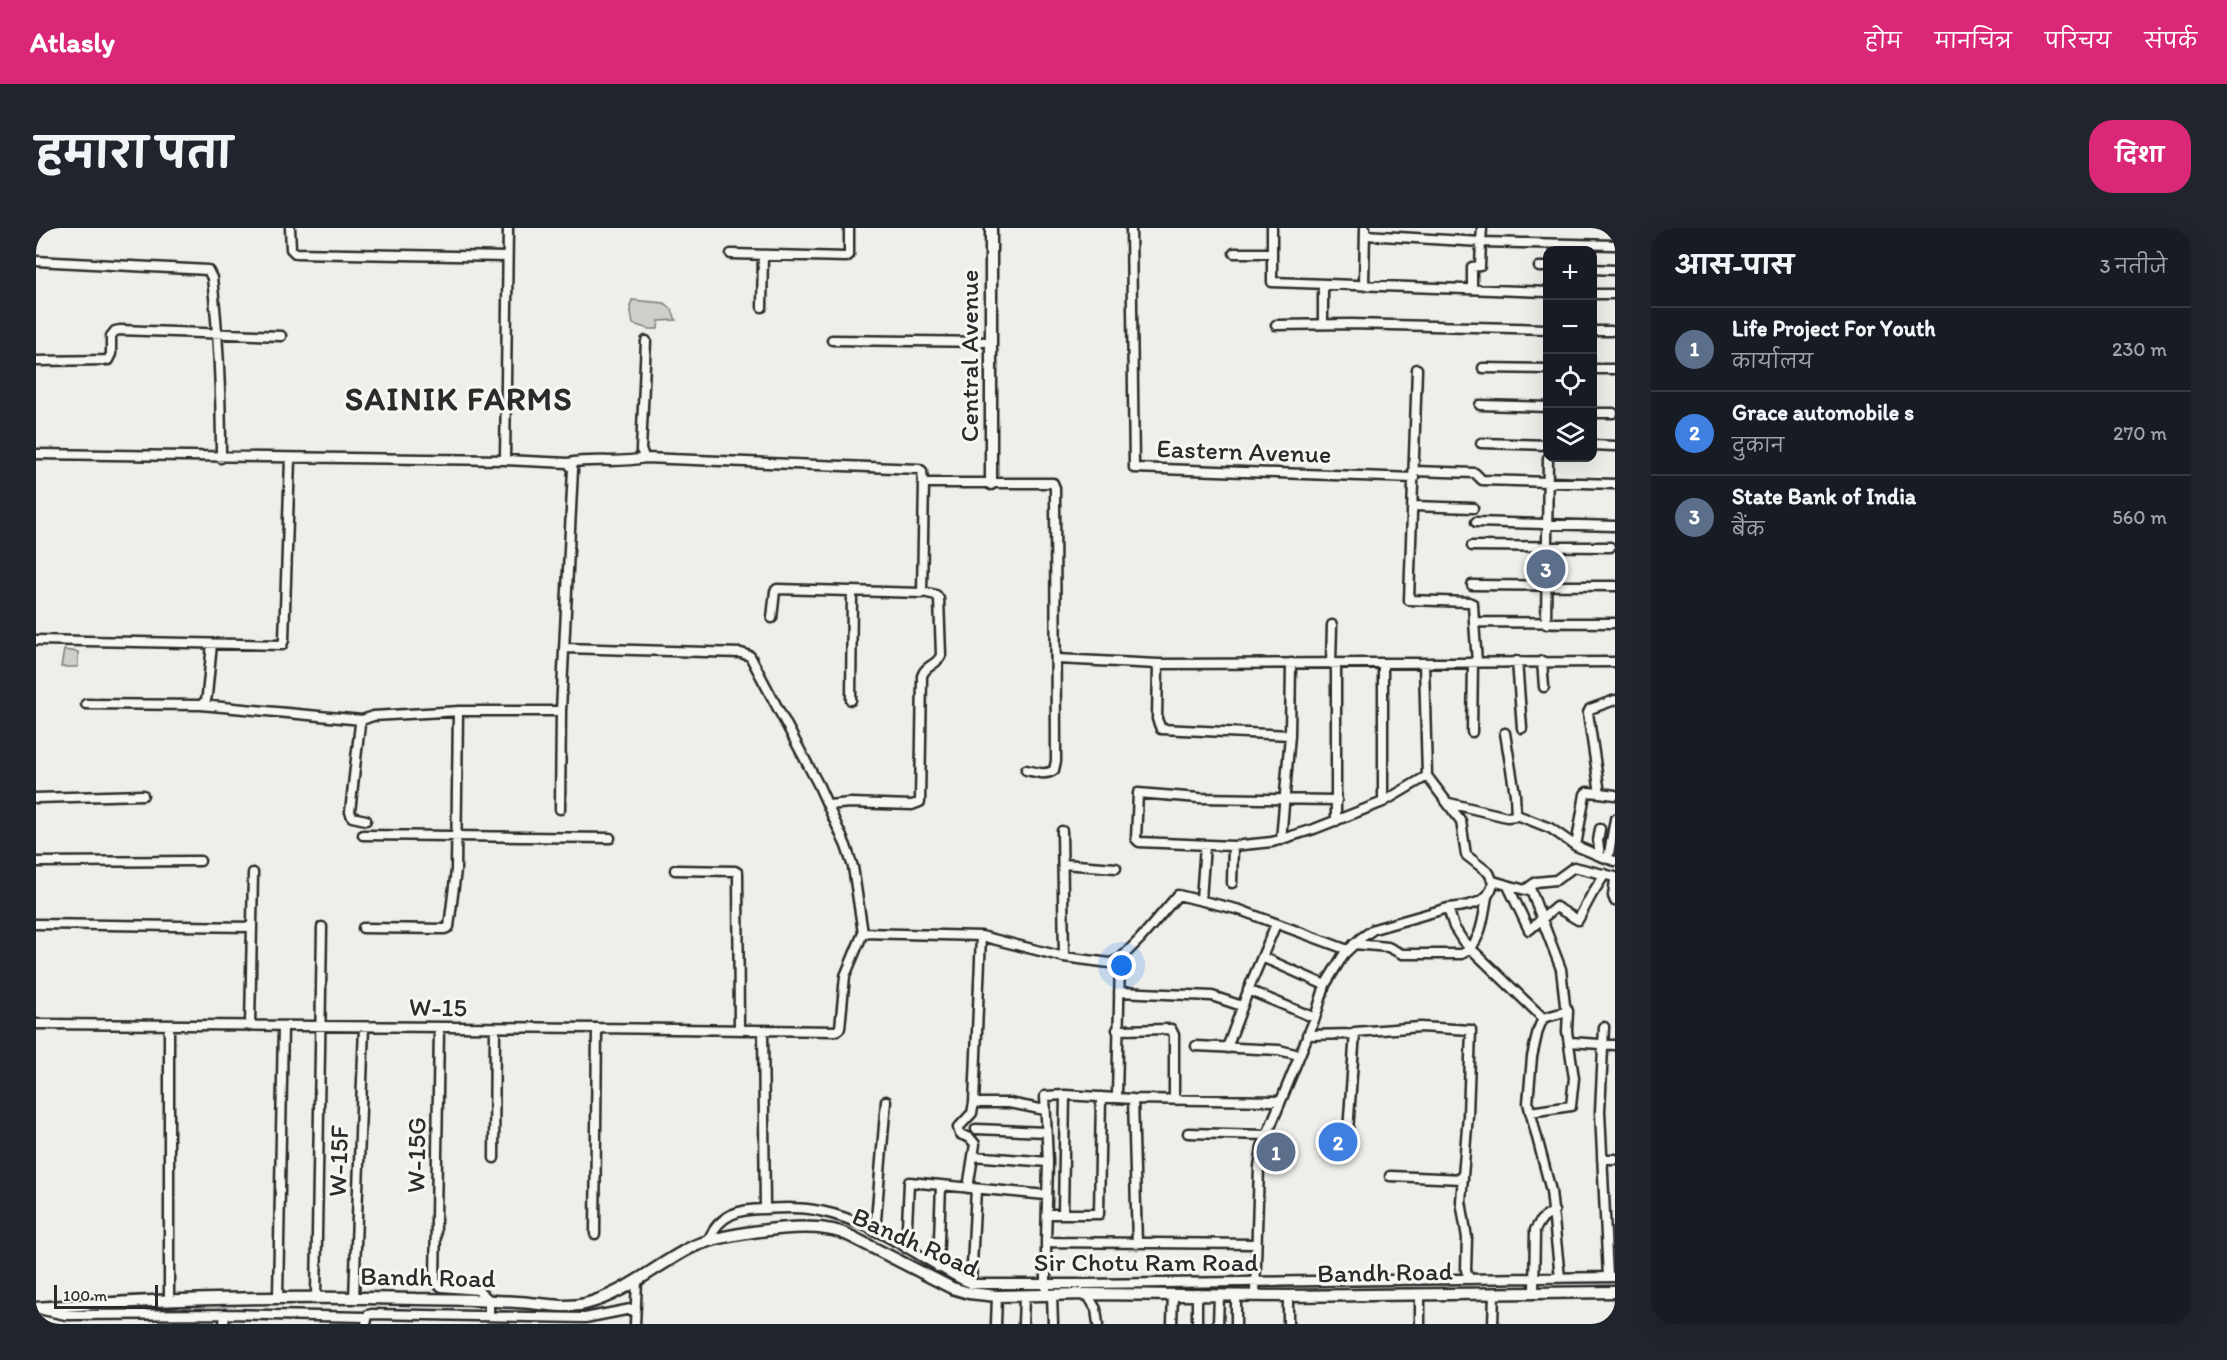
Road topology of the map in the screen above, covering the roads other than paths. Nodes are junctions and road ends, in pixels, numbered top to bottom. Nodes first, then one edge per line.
1 (290, 228) edge
2 (508, 228) edge
3 (849, 228) edge
4 (991, 228) edge
5 (1131, 228) edge
6 (1272, 228) edge
7 (1482, 228) edge
8 (1365, 232) edge
9 (1480, 242) junction
10 (1615, 245) edge
11 (1234, 253) dead end
12 (1272, 253) junction
13 (731, 254) dead end
14 (764, 255) junction
15 (507, 257) junction
16 (36, 261) edge
17 (1597, 269) edge
18 (1615, 270) edge
19 (1323, 285) junction
20 (1364, 286) junction
21 (1472, 288) junction
22 (1543, 292) edge
23 (1597, 294) edge
24 (1615, 294) edge
25 (762, 307) dead end
26 (1323, 324) junction
27 (1276, 325) dead end
28 (1543, 329) edge
29 (1597, 331) edge
30 (1611, 331) dead end
31 (218, 334) junction
32 (281, 336) dead end
33 (832, 340) dead end
34 (646, 341) dead end
35 (991, 342) junction
36 (36, 361) edge
37 (1483, 368) dead end
38 (1417, 369) dead end
39 (1543, 369) edge
40 (1597, 369) edge
41 (1615, 369) edge
42 (1480, 405) dead end
43 (1543, 406) edge
44 (1597, 413) edge
45 (1613, 413) dead end
46 (1481, 442) dead end
47 (1543, 445) edge
48 (1597, 446) edge
49 (1615, 446) edge
50 (36, 454) edge
51 (221, 458) junction
52 (645, 458) junction
53 (290, 459) junction
54 (505, 460) junction
55 (1548, 462) edge
56 (568, 463) junction
57 (1414, 474) junction
58 (924, 482) junction
59 (1548, 483) junction
60 (991, 484) junction
61 (1615, 484) edge
62 (1413, 506) junction
63 (1473, 508) dead end
64 (1476, 522) dead end
65 (1548, 525) junction
66 (1615, 526) edge
67 (1472, 546) dead end
68 (1610, 547) dead end
69 (1547, 548) junction
70 (1472, 585) dead end
71 (1548, 586) junction
72 (1615, 586) edge
73 (852, 592) junction
74 (923, 592) junction
75 (772, 618) dead end
76 (1474, 622) junction
77 (1615, 623) edge
78 (1546, 624) junction
79 (1332, 625) dead end
80 (36, 640) edge
81 (212, 644) junction
82 (564, 648) junction
83 (1057, 659) junction
84 (1542, 661) junction
85 (1475, 662) junction
86 (1517, 662) junction
87 (1615, 662) edge
88 (1291, 663) junction
89 (1424, 663) junction
90 (1158, 664) junction
91 (1334, 664) junction
92 (1383, 664) junction
93 (1544, 687) dead end
94 (851, 700) dead end
95 (1615, 700) edge
96 (86, 704) dead end
97 (201, 705) junction
98 (458, 711) junction
99 (561, 711) junction
100 (362, 720) junction
101 (1522, 728) dead end
102 (1472, 732) dead end
103 (1505, 733) dead end
104 (1290, 735) junction
105 (1026, 770) dead end
106 (1427, 776) junction
107 (1600, 793) junction
108 (143, 795) dead end
109 (1615, 795) edge
110 (36, 798) edge
111 (1336, 800) junction
112 (1285, 801) junction
113 (1383, 802) junction
114 (1449, 803) junction
115 (828, 805) junction
116 (560, 809) dead end
117 (1517, 814) junction
118 (1615, 819) edge
119 (366, 820) dead end
120 (1336, 821) junction
121 (1600, 829) dead end
122 (1062, 831) dead end
123 (363, 835) dead end
124 (457, 836) junction
125 (610, 838) dead end
126 (1281, 840) junction
127 (1205, 845) junction
128 (1233, 846) junction
129 (1575, 846) junction
130 (1608, 859) edge
131 (200, 861) dead end
132 (36, 862) edge
133 (1063, 864) junction
134 (1116, 868) dead end
135 (675, 870) dead end
136 (253, 873) dead end
137 (1605, 874) junction
138 (1615, 878) edge
139 (1493, 881) junction
140 (1232, 883) dead end
141 (1509, 886) junction
142 (1530, 888) junction
143 (1487, 897) junction
144 (1201, 899) junction
145 (1615, 901) edge
146 (1448, 908) junction
147 (1543, 918) junction
148 (36, 924) edge
149 (1276, 924) junction
150 (251, 927) junction
151 (322, 927) dead end
152 (363, 928) dead end
153 (863, 933) junction
154 (981, 936) junction
155 (1351, 947) junction
156 (1471, 950) junction
157 (1064, 957) junction
158 (1262, 957) junction
159 (1120, 959) junction
160 (1325, 985) junction
161 (1248, 990) junction
162 (1119, 992) junction
163 (1242, 1006) junction
164 (1568, 1011) junction
165 (1315, 1018) junction
166 (1542, 1018) junction
167 (36, 1024) edge
168 (169, 1026) junction
169 (250, 1026) junction
170 (283, 1026) junction
171 (321, 1027) junction
172 (364, 1027) junction
173 (1604, 1027) dead end
174 (439, 1028) junction
175 (495, 1028) junction
176 (597, 1028) junction
177 (739, 1029) junction
178 (763, 1030) junction
179 (1117, 1030) junction
180 (1354, 1034) junction
181 (1308, 1035) junction
182 (1570, 1042) junction
183 (1603, 1044) junction
184 (1615, 1045) edge
185 (1196, 1046) dead end
186 (1227, 1048) junction
187 (1299, 1055) junction
188 (1065, 1095) junction
189 (1101, 1096) junction
190 (1117, 1097) junction
191 (1133, 1099) junction
192 (1174, 1099) junction
193 (886, 1101) dead end
194 (1280, 1101) junction
195 (974, 1103) junction
196 (1045, 1110) junction
197 (1530, 1112) junction
198 (976, 1129) dead end
199 (1046, 1132) junction
200 (1188, 1133) dead end
201 (1266, 1135) junction
202 (1347, 1146) dead end
203 (973, 1156) junction
204 (494, 1158) dead end
205 (1602, 1159) junction
206 (1615, 1160) edge
207 (1048, 1161) junction
208 (1390, 1176) dead end
209 (1463, 1179) junction
210 (941, 1185) junction
211 (972, 1189) junction
212 (1046, 1195) junction
213 (765, 1209) junction
214 (1554, 1211) junction
215 (1047, 1214) junction
216 (1062, 1214) junction
217 (875, 1232) junction
218 (595, 1234) dead end
219 (709, 1239) junction
220 (1046, 1242) junction
221 (1137, 1244) junction
222 (1256, 1244) junction
223 (906, 1248) junction
224 (938, 1267) junction
225 (1611, 1277) edge
226 (1560, 1278) junction
227 (1533, 1279) junction
228 (1440, 1280) junction
229 (1469, 1280) junction
230 (637, 1281) junction
231 (1255, 1282) junction
232 (971, 1284) junction
233 (1048, 1291) junction
234 (1615, 1292) edge
235 (1534, 1293) junction
236 (1087, 1294) junction
237 (1173, 1294) junction
238 (1197, 1294) junction
239 (1420, 1294) junction
240 (1440, 1294) junction
241 (1494, 1294) junction
242 (1219, 1295) junction
243 (1236, 1295) junction
244 (1255, 1295) junction
245 (316, 1296) junction
246 (997, 1296) junction
247 (1023, 1296) junction
248 (1288, 1296) junction
249 (278, 1297) junction
250 (354, 1298) junction
251 (169, 1300) junction
252 (489, 1300) junction
253 (36, 1308) edge
254 (636, 1308) junction
255 (225, 1314) junction
256 (489, 1315) junction
257 (530, 1320) edge
258 (366, 1321) edge
259 (224, 1324) edge
260 (635, 1324) edge
261 (996, 1324) edge
262 (1023, 1324) edge
263 (1053, 1324) edge
264 (1098, 1324) edge
265 (1172, 1324) edge
266 (1197, 1324) edge
267 (1218, 1324) edge
268 (1236, 1324) edge
269 (1288, 1324) edge
270 (1420, 1324) edge
271 (1493, 1324) edge

1 - 15 street
2 - 15 street
3 - 14 street
4 - 35 street, Central Avenue
5 - 57 street, Eastern Avenue
6 - 12 street
7 - 9 street
8 - 9 street
8 - 20 street
9 - 10 street
9 - 21 street
11 - 12 street
12 - 19 street
13 - 14 street
14 - 25 street
15 - 54 street
16 - 31 street
17 - 18 street
19 - 20 street
19 - 26 street
20 - 21 street
21 - 22 street
23 - 24 street
26 - 27 street
26 - 28 street
29 - 30 street
31 - 32 street
31 - 36 street
31 - 51 street
33 - 35 street
34 - 52 street
35 - 60 street, Central Avenue
37 - 39 street
38 - 57 street
40 - 41 street
42 - 43 street
44 - 45 street
46 - 47 street
48 - 49 street
50 - 51 street
51 - 53 street
52 - 56 street
52 - 58 street
53 - 54 street
53 - 81 street
54 - 56 street
55 - 59 street
56 - 82 street
57 - 59 street
57 - 62 street
58 - 60 street
58 - 74 street
59 - 61 street
59 - 65 street
60 - 83 street
62 - 63 street
62 - 76 street
64 - 65 street
65 - 66 street
65 - 69 street
67 - 69 street
68 - 69 street
69 - 71 street
70 - 71 street
71 - 72 street
71 - 78 street
73 - 74 street
73 - 75 street
73 - 94 street
74 - 115 street
76 - 78 street
76 - 85 street
77 - 78 street
79 - 91 street
80 - 81 street
81 - 97 street
82 - 99 street
82 - 115 street
83 - 90 street
83 - 105 street
84 - 86 street
84 - 87 street
84 - 93 street
85 - 86 street
85 - 89 street
85 - 102 street
86 - 101 street
88 - 90 street
88 - 91 street
88 - 104 street
89 - 92 street
89 - 106 street
90 - 104 street
91 - 92 street
91 - 111 street
92 - 113 street
95 - 107 street
96 - 97 street
97 - 100 street
98 - 99 street
98 - 100 street
98 - 124 street
99 - 116 street
100 - 119 street
103 - 117 street
104 - 112 street
106 - 113 street
106 - 114 street
107 - 109 street
107 - 129 street
108 - 110 street
111 - 112 street
111 - 120 street
112 - 126 street
112 - 127 street
113 - 120 street
114 - 117 street
114 - 139 street
115 - 153 street
117 - 129 street
118 - 130 street
120 - 126 street
121 - 130 street
122 - 133 street
123 - 124 street
124 - 125 street
124 - 152 street
126 - 128 street
127 - 128 street
127 - 144 street
128 - 140 street
129 - 130 street
131 - 132 street
133 - 134 street
133 - 157 street
135 - 177 street
136 - 150 street
137 - 138 street
137 - 142 street
137 - 147 street
138 - 145 street
139 - 141 street
139 - 143 street
141 - 142 street
141 - 147 street
142 - 147 street
143 - 146 street
143 - 156 street
144 - 149 street
144 - 159 street
146 - 155 street
146 - 156 street
147 - 164 street
148 - 150 street
149 - 155 street
149 - 158 street
150 - 169 street
151 - 171 street
153 - 154 street
153 - 178 street, W-15
154 - 157 street
154 - 195 street
155 - 156 street
155 - 160 street
156 - 166 street
157 - 159 street
158 - 160 street
158 - 161 street
159 - 162 street
160 - 165 street
161 - 163 street
161 - 165 street
162 - 163 street
162 - 179 street
163 - 186 street
164 - 166 street
164 - 182 street
165 - 181 street
166 - 197 street
167 - 168 street, W-15
168 - 169 street, W-15
168 - 251 street
169 - 170 street, W-15
170 - 171 street, W-15
170 - 249 street
171 - 172 street, W-15
171 - 245 street
172 - 174 street, W-15
172 - 250 street, W-15F
173 - 183 street
174 - 175 street, W-15
174 - 252 street, W-15G
175 - 176 street, W-15
175 - 204 street
176 - 177 street, W-15
176 - 218 street
177 - 178 street, W-15
178 - 213 street
179 - 190 street
179 - 192 street
180 - 181 street
180 - 202 street
180 - 209 street
181 - 187 street
182 - 183 street
182 - 197 street
183 - 184 street
183 - 205 street
185 - 186 street
186 - 187 street
187 - 194 street
188 - 189 street
188 - 196 street
188 - 216 street
189 - 190 street
189 - 216 street
190 - 191 street
191 - 192 street
191 - 221 street
192 - 194 street
193 - 217 street
194 - 201 street
195 - 196 street
195 - 203 street
196 - 199 street
197 - 214 street
198 - 199 street
199 - 207 street
200 - 201 street
201 - 222 street
203 - 207 street
203 - 211 street
205 - 206 street
205 - 225 street
207 - 212 street
208 - 209 street
209 - 229 street
210 - 211 street
210 - 223 street
210 - 224 street
211 - 212 street
211 - 232 street
212 - 215 street
213 - 217 street, Sir Chotu Ram Road
213 - 219 street, Sir Chotu Ram Road
214 - 226 street
214 - 227 street
215 - 216 street
215 - 220 street
217 - 223 street, Sir Chotu Ram Road
219 - 230 street, Bandh Road
219 - 246 street, Bandh Road
220 - 221 street
220 - 233 street
221 - 222 street
222 - 231 street
223 - 224 street, Sir Chotu Ram Road
224 - 232 street, Sir Chotu Ram Road
225 - 226 street, Sir Chotu Ram Road
226 - 227 street, Sir Chotu Ram Road
227 - 229 street, Sir Chotu Ram Road
227 - 235 street
228 - 229 street, Sir Chotu Ram Road
228 - 231 street, Sir Chotu Ram Road
228 - 240 street
230 - 252 street, Bandh Road
230 - 254 street
231 - 233 street, Sir Chotu Ram Road
231 - 244 street
232 - 233 street, Sir Chotu Ram Road
233 - 236 street, Bandh Road
233 - 247 street, Bandh Road
233 - 263 street
234 - 235 street, Bandh Road
235 - 241 street, Bandh Road
236 - 237 street, Bandh Road
236 - 264 street
237 - 238 street, Bandh Road
237 - 265 street
238 - 242 street, Bandh Road
238 - 266 street
239 - 240 street, Bandh Road
239 - 248 street, Bandh Road
239 - 270 street
240 - 241 street, Bandh Road
241 - 271 street
242 - 243 street, Bandh Road
242 - 267 street
243 - 244 street, Bandh Road
243 - 268 street
244 - 248 street, Bandh Road
245 - 249 street, Bandh Road
245 - 250 street, Bandh Road
246 - 247 street, Bandh Road
246 - 261 street
247 - 262 street
248 - 269 street
249 - 251 street, Bandh Road
250 - 252 street, Bandh Road
251 - 253 street, Bandh Road
252 - 256 street
253 - 255 street
254 - 257 street
254 - 260 street
255 - 258 street
255 - 259 street
256 - 257 street
256 - 258 street

